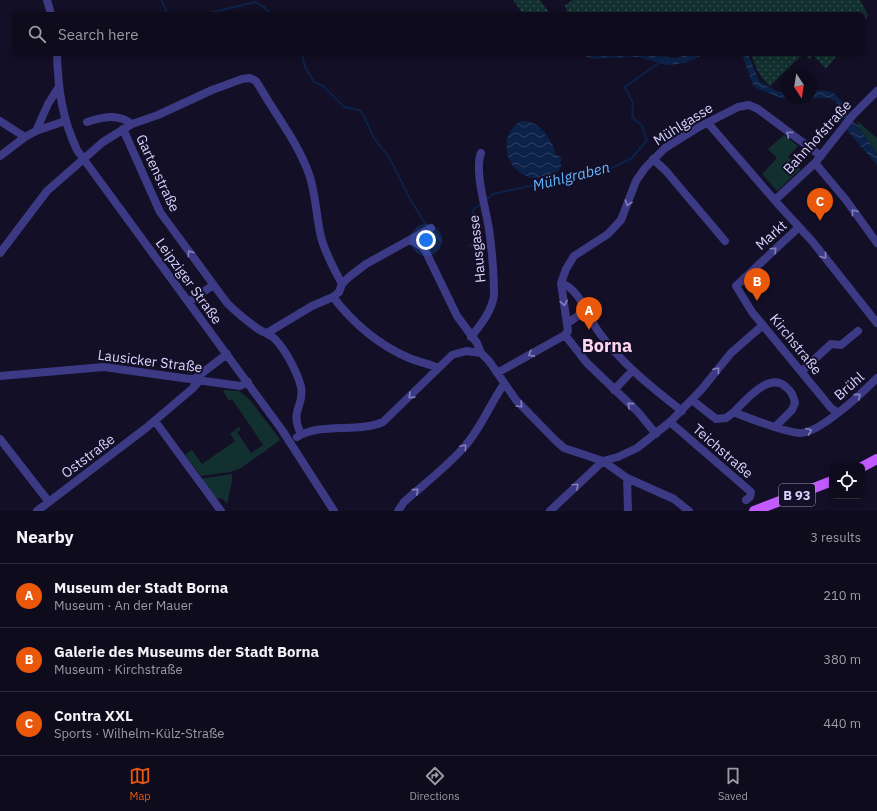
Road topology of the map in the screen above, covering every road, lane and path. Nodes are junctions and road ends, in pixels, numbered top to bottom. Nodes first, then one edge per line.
1 (47, 0) edge
2 (50, 12) edge
3 (57, 56) edge
4 (58, 88) junction
5 (877, 91) edge
6 (0, 121) edge
7 (65, 121) junction
8 (87, 122) dead end
9 (708, 122) junction
10 (132, 124) junction
11 (123, 129) junction
12 (36, 131) junction
13 (25, 137) junction
14 (481, 153) dead end
15 (0, 156) edge
16 (821, 156) junction
17 (82, 158) junction
18 (653, 159) junction
19 (815, 163) junction
20 (775, 200) junction
21 (799, 227) junction
22 (429, 229) dead end
23 (411, 240) junction
24 (725, 241) dead end
25 (877, 243) edge
26 (0, 253) edge
27 (342, 284) junction
28 (561, 284) junction
29 (212, 285) junction
30 (737, 290) joint
31 (333, 297) junction
32 (190, 302) junction
33 (586, 310) junction
34 (568, 322) junction
35 (877, 323) edge
36 (763, 325) junction
37 (858, 331) dead end
38 (267, 334) junction
39 (565, 335) junction
40 (471, 337) junction
41 (482, 353) junction
42 (227, 354) junction
43 (438, 368) junction
44 (633, 370) junction
45 (802, 371) junction
46 (497, 373) junction
47 (0, 376) edge
48 (877, 378) edge
49 (196, 380) junction
50 (248, 382) junction
51 (504, 384) junction
52 (614, 390) junction
53 (692, 400) junction
54 (682, 411) junction
55 (734, 412) junction
56 (837, 412) junction
57 (155, 421) junction
58 (670, 422) junction
59 (776, 426) junction
60 (301, 434) junction
61 (656, 434) junction
62 (0, 439) edge
63 (290, 441) junction
64 (877, 459) edge
65 (603, 462) junction
66 (865, 465) edge
67 (627, 478) junction
68 (829, 482) edge
69 (746, 500) dead end
70 (48, 502) junction
71 (760, 510) edge
72 (37, 511) edge
73 (222, 511) edge
74 (334, 511) edge
75 (398, 511) edge
76 (550, 511) edge
77 (628, 511) edge
78 (689, 511) edge

1 - 2 street
3 - 4 street, Leipziger Straße
4 - 7 street, Leipziger Straße
4 - 12 street
5 - 16 street, Bahnhofstraße
6 - 13 street
7 - 12 street
7 - 17 street, Leipziger Straße
8 - 10 street
16 -> 9 street, Mühlgasse
9 - 18 street, Mühlgasse
9 - 20 street, Markt
10 - 11 street
10 - 27 street
11 - 17 street
29 -> 11 street, Gartenstraße
12 - 13 street
13 - 15 street
14 - 40 street, Hausgasse
16 - 19 street, Bahnhofstraße
17 - 26 street
17 - 32 street, Leipziger Straße
18 - 24 street
18 -> 28 street, Mühlgasse
19 - 20 street, Bahnhofstraße
25 -> 19 street
20 - 21 street, Markt
30 -> 21 street, Markt
21 -> 35 street
22 - 23 street
23 - 27 street
23 - 40 street
27 - 31 street
28 - 33 street
28 -> 34 street
29 - 32 street
29 - 38 street, Gartenstraße
30 - 36 street, Kirchstraße
31 - 38 street
31 - 43 street
32 - 42 street, Leipziger Straße
33 - 34 street
33 - 44 street
34 - 39 street
36 - 45 street, Kirchstraße
53 -> 36 street
37 - 45 street
38 - 60 street, Gartenstraße
39 -> 46 street
39 - 52 street
40 - 41 street
41 - 43 street
41 - 46 street
42 - 49 street, Oststraße
42 - 50 street, Leipziger Straße
43 -> 60 street
44 - 52 street
44 - 54 street
45 - 56 street, Kirchstraße
46 - 51 street
47 - 49 street, Lausicker Straße
56 -> 48 street, Brühl
49 - 50 street, Lausicker Straße
49 - 57 street, Oststraße
50 - 63 street, Leipziger Straße
51 -> 65 street
75 -> 51 street
61 -> 52 street
53 - 54 street
53 - 55 street
54 - 58 street
55 - 59 street, Brühl
55 - 59 street
59 -> 56 street, Brühl
57 - 70 street, Oststraße
57 - 73 street
58 - 61 street
58 - 69 street, Teichstraße
60 - 63 street
61 - 65 street
62 - 70 street
63 - 74 street, Leipziger Straße
64 - 66 main road
65 - 67 street
76 -> 65 street
67 - 77 street
67 - 78 street
68 - 71 main road, B 93
70 - 72 street, Oststraße

